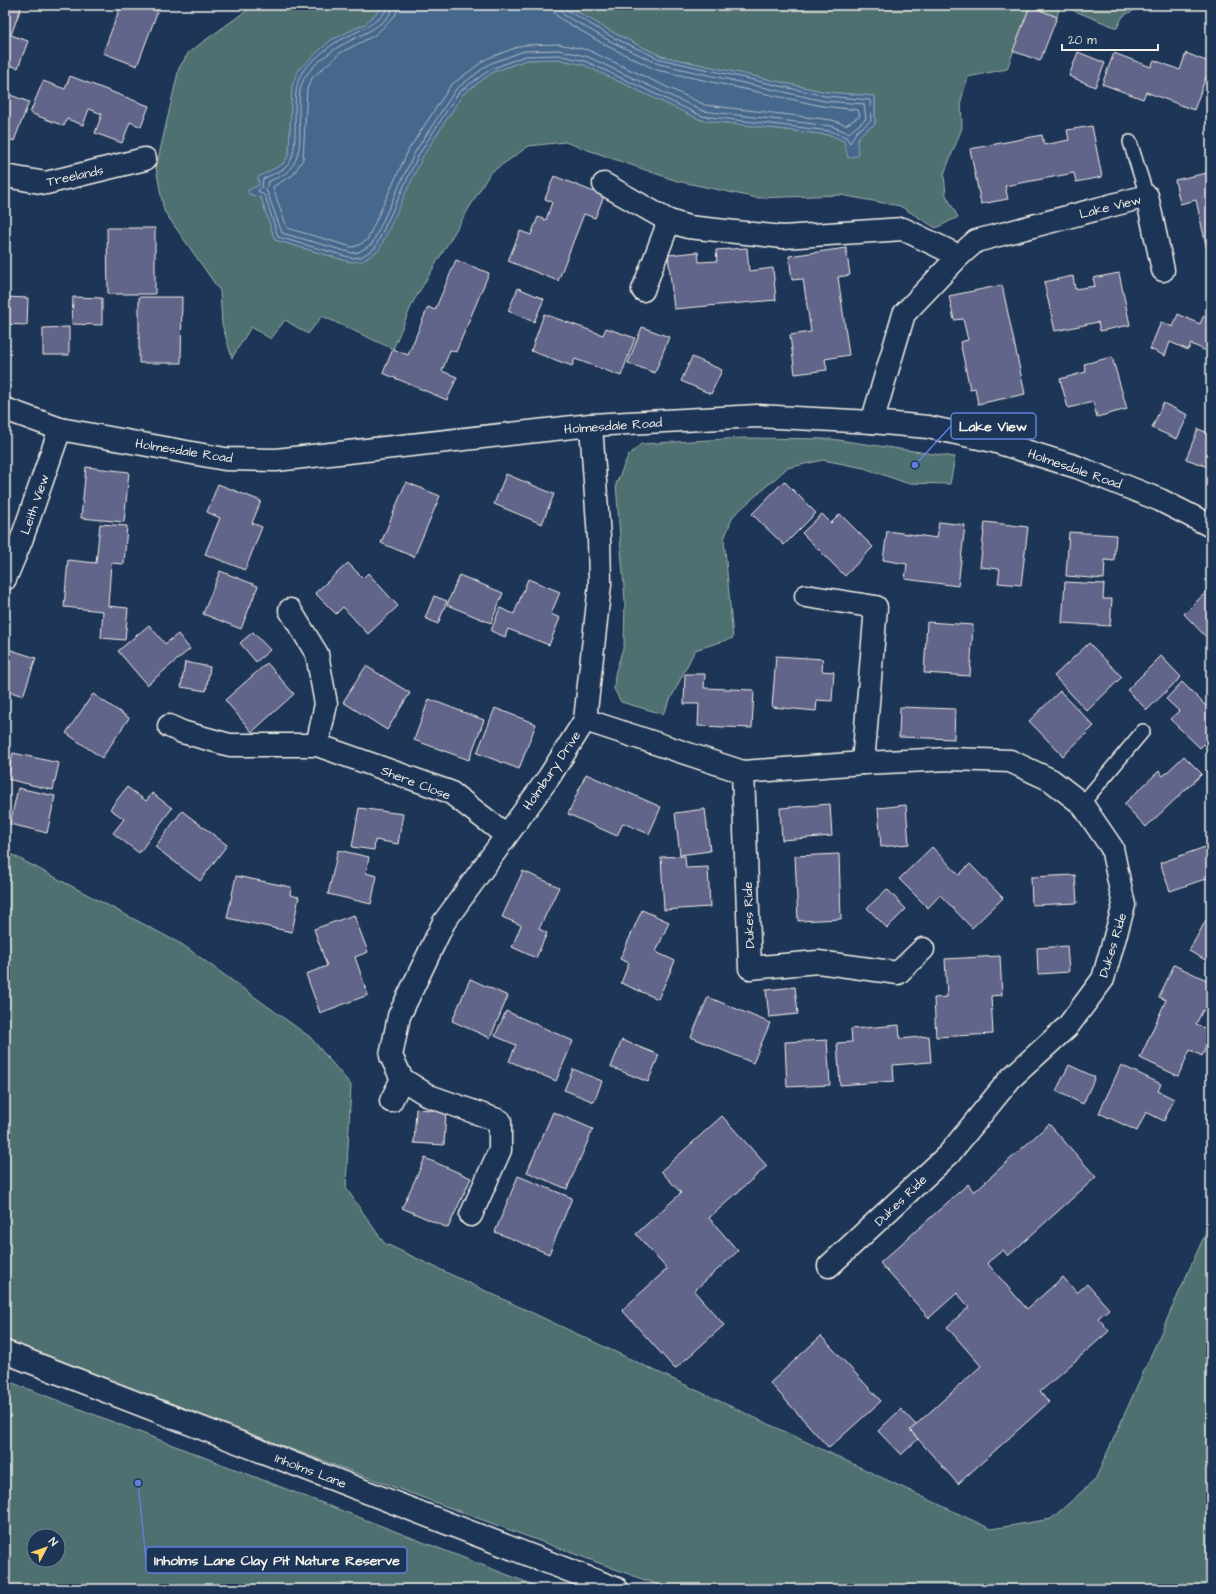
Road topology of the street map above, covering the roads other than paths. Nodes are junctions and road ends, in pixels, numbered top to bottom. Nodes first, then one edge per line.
1 (1130, 142) dead end
2 (145, 159) dead end
3 (5, 176) edge
4 (604, 184) dead end
5 (1147, 196) junction
6 (669, 220) junction
7 (959, 256) junction
8 (1163, 270) dead end
9 (643, 290) dead end
10 (5, 409) edge
11 (872, 422) junction
12 (592, 425) junction
13 (60, 429) junction
14 (1211, 526) edge
15 (5, 578) edge
16 (806, 596) dead end
17 (290, 610) dead end
18 (585, 720) junction
19 (169, 726) dead end
20 (1143, 731) dead end
21 (317, 745) junction
22 (863, 763) junction
23 (744, 772) junction
24 (1082, 804) junction
25 (506, 835) junction
26 (923, 949) dead end
27 (402, 1079) junction
28 (391, 1101) dead end
29 (471, 1215) dead end
30 (829, 1266) dead end
31 (5, 1352) edge
32 (617, 1589) edge

1 - 5 lane
2 - 3 street, Treelands
4 - 6 street
5 - 7 street, Lake View
5 - 8 street, Lake View
6 - 7 street
6 - 9 street
7 - 11 street, Lake View
10 - 13 street, Holmesdale Road
11 - 12 street, Holmesdale Road
11 - 14 street, Holmesdale Road
12 - 13 street, Holmesdale Road
12 - 18 street, Holmbury Drive
13 - 15 street, Leith View
16 - 22 street
17 - 21 street
18 - 23 street, Dukes Ride
18 - 25 street, Holmbury Drive
19 - 21 street, Shere Close
20 - 24 lane
21 - 25 street, Shere Close
22 - 23 street, Dukes Ride
22 - 24 street, Dukes Ride
23 - 26 street, Dukes Ride
24 - 30 street, Dukes Ride
25 - 27 street, Holmbury Drive
27 - 28 street
27 - 29 street
31 - 32 street, Inholms Lane

